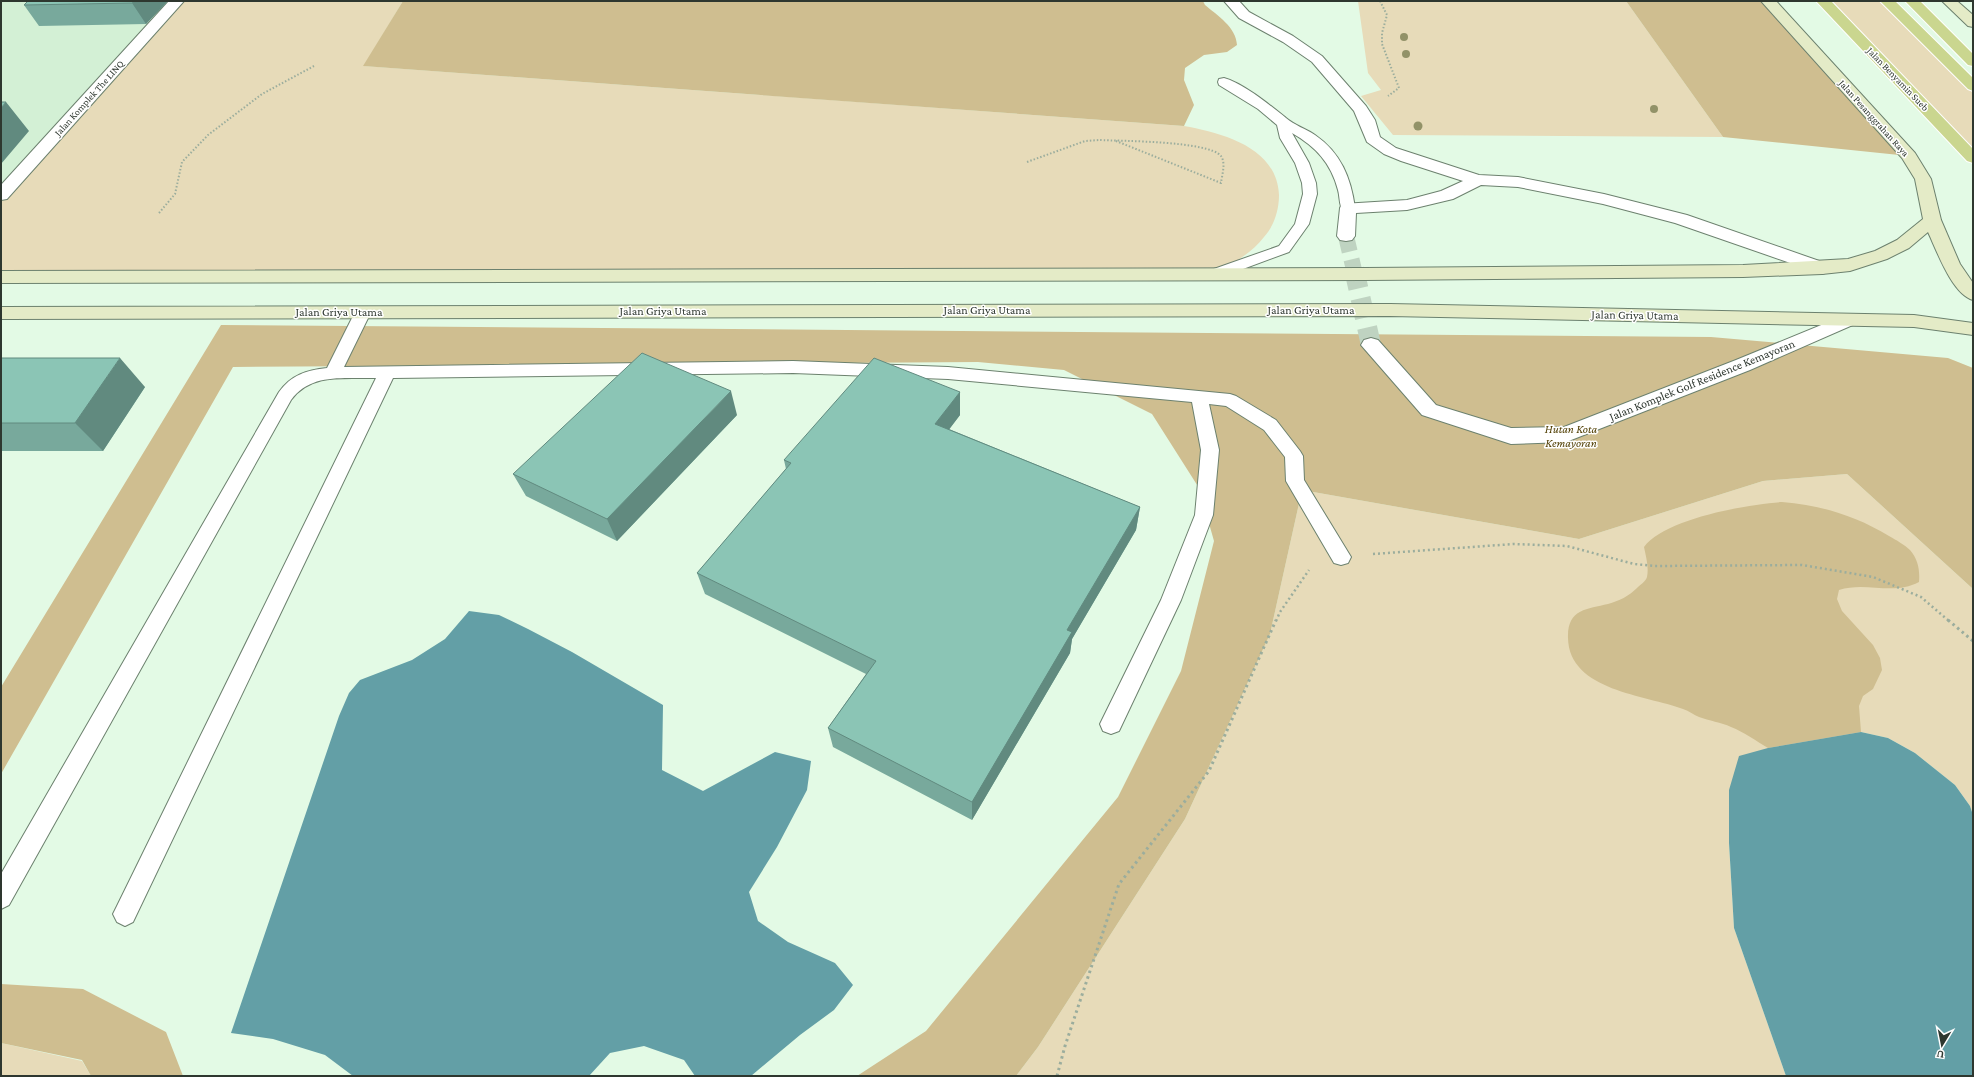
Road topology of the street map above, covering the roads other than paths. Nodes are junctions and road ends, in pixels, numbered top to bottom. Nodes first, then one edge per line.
1 (177, 1) edge
2 (1231, 1) edge
3 (1768, 1) edge
4 (1823, 1) edge
5 (1887, 1) edge
6 (1912, 1) edge
7 (1949, 1) edge
8 (1973, 23) edge
9 (1973, 62) edge
10 (1224, 82) dead end
11 (1973, 86) edge
12 (1283, 123) junction
13 (1973, 158) edge
14 (1478, 180) junction
15 (1, 195) edge
16 (1348, 208) junction
17 (1932, 220) junction
18 (1346, 236) tunnel mouth
19 (1822, 268) junction
20 (1216, 274) junction
21 (1, 277) edge
22 (1973, 294) edge
23 (363, 312) junction
24 (1, 314) edge
25 (1848, 320) junction
26 (1973, 329) edge
27 (1370, 345) tunnel mouth
28 (333, 373) junction
29 (387, 373) junction
30 (1199, 397) junction
31 (1341, 557) road end
32 (1111, 724) dead end
33 (1, 897) edge
34 (125, 914) dead end

1 - 15 street, Jalan Komplek The LINQ
2 - 14 street
3 - 17 main road, Jalan Pesanggrahan Raya
4 - 13 main road, Jalan Benyamin Sueb
5 - 11 main road
6 - 9 main road
7 - 8 main road
10 - 12 lane
12 - 16 lane
12 - 20 lane
14 - 16 street
14 - 19 street
16 - 18 street
17 - 19 main road
17 - 22 main road, Jalan Pesanggrahan Raya
19 - 20 main road
20 - 21 main road
23 - 24 main road, Jalan Griya Utama
23 - 25 main road, Jalan Griya Utama
23 - 28 lane
25 - 26 main road, Jalan Griya Utama
25 - 27 street, Jalan Komplek Golf Residence Kemayoran
28 - 29 lane
28 - 33 lane
29 - 30 lane
29 - 34 lane
30 - 31 lane
30 - 32 lane

